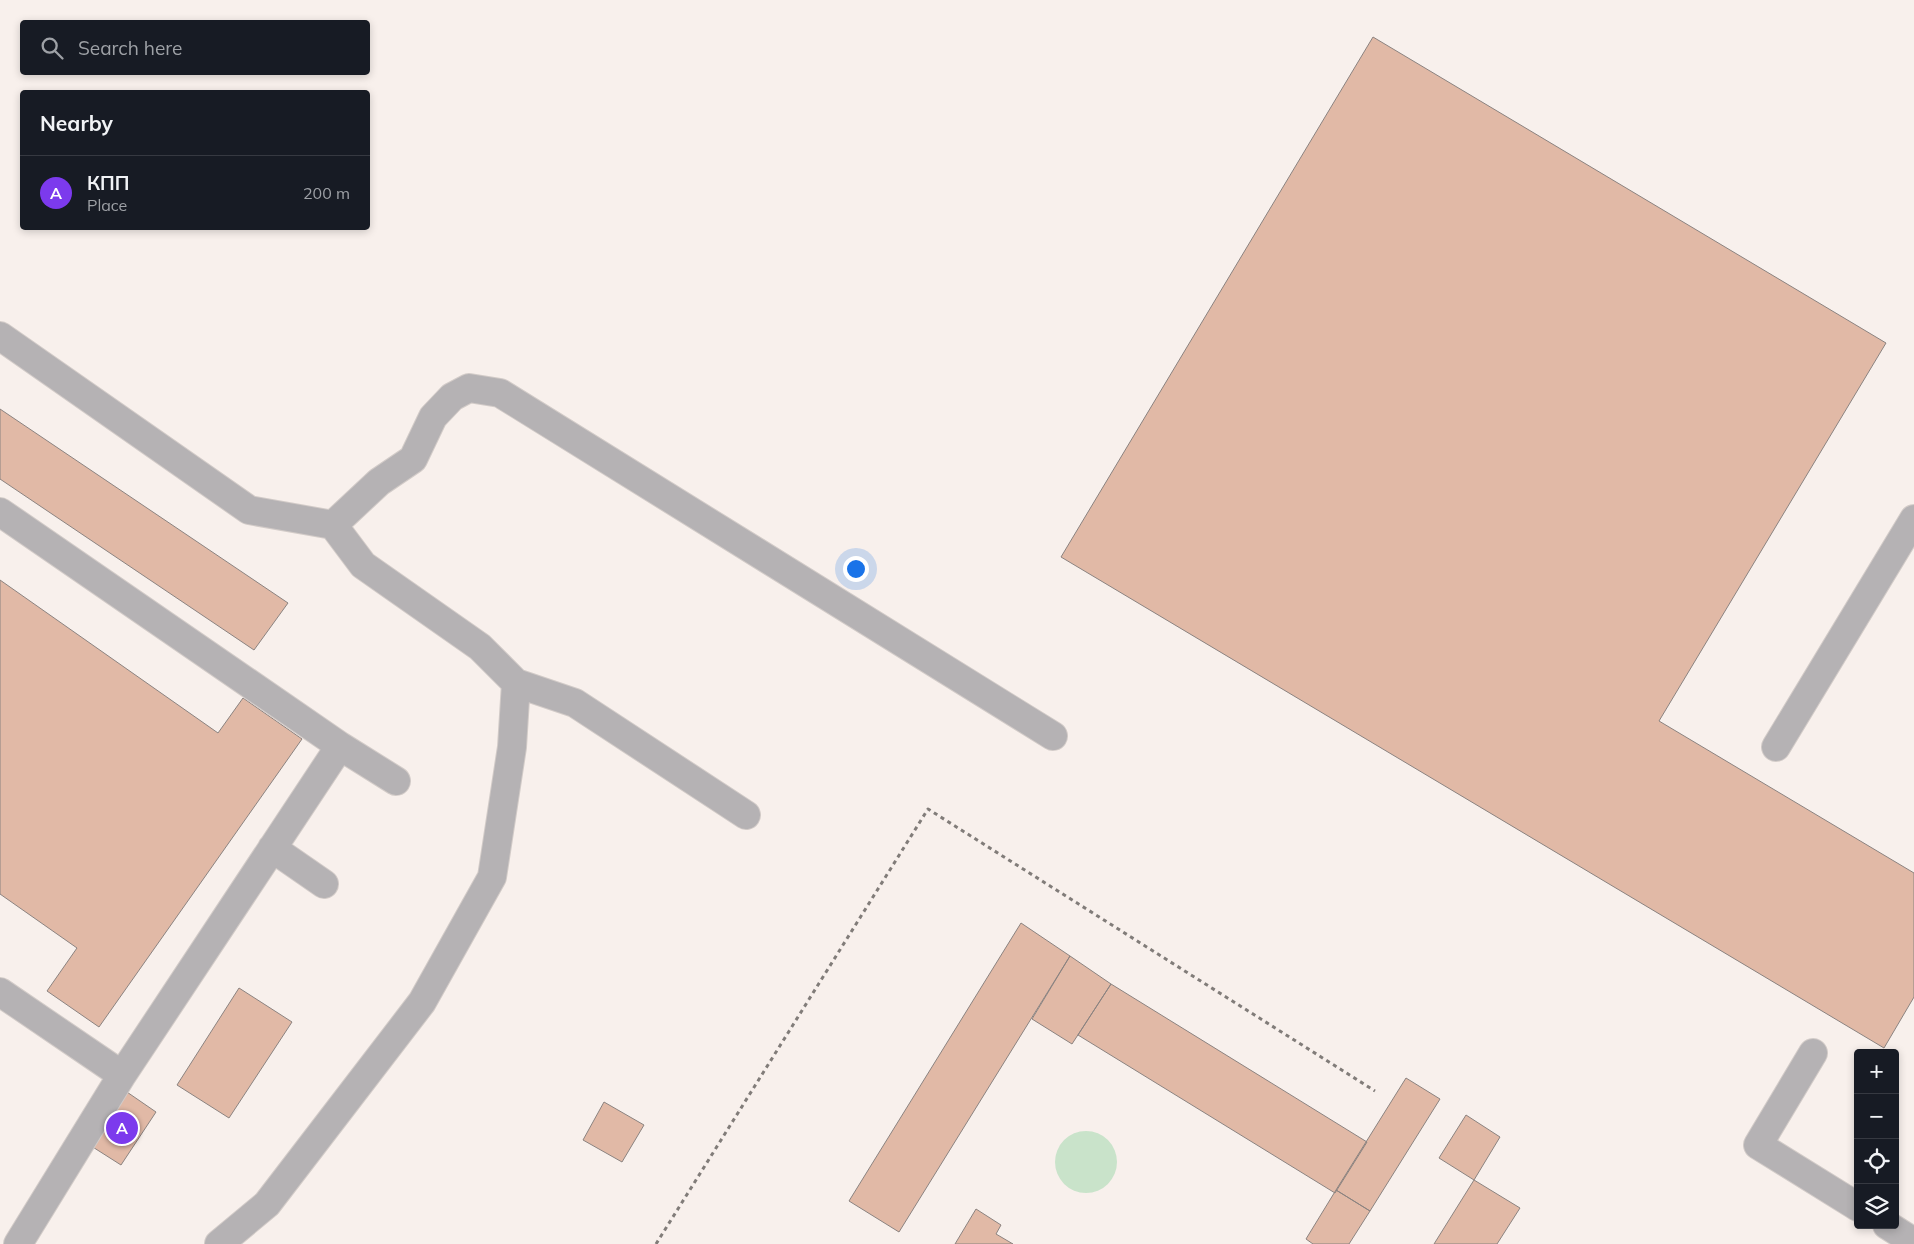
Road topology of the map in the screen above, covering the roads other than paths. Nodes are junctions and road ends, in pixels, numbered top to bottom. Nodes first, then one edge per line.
1 (0, 336) edge
2 (0, 512) edge
3 (1914, 519) edge
4 (333, 526) junction
5 (516, 683) junction
6 (1053, 736) dead end
7 (340, 746) junction
8 (1776, 747) dead end
9 (396, 781) dead end
10 (746, 815) dead end
11 (272, 848) junction
12 (324, 884) dead end
13 (0, 992) edge
14 (1813, 1053) dead end
15 (122, 1075) junction
16 (1854, 1205) edge
17 (1893, 1229) edge
18 (1914, 1242) edge
19 (18, 1244) edge
20 (219, 1244) edge

1 - 4 lane
2 - 7 lane
3 - 8 lane
4 - 5 lane
4 - 6 lane
5 - 10 lane
5 - 20 lane
7 - 9 lane
7 - 11 lane
11 - 12 lane
11 - 15 lane
13 - 15 lane
14 - 16 lane
15 - 19 lane
17 - 18 lane

